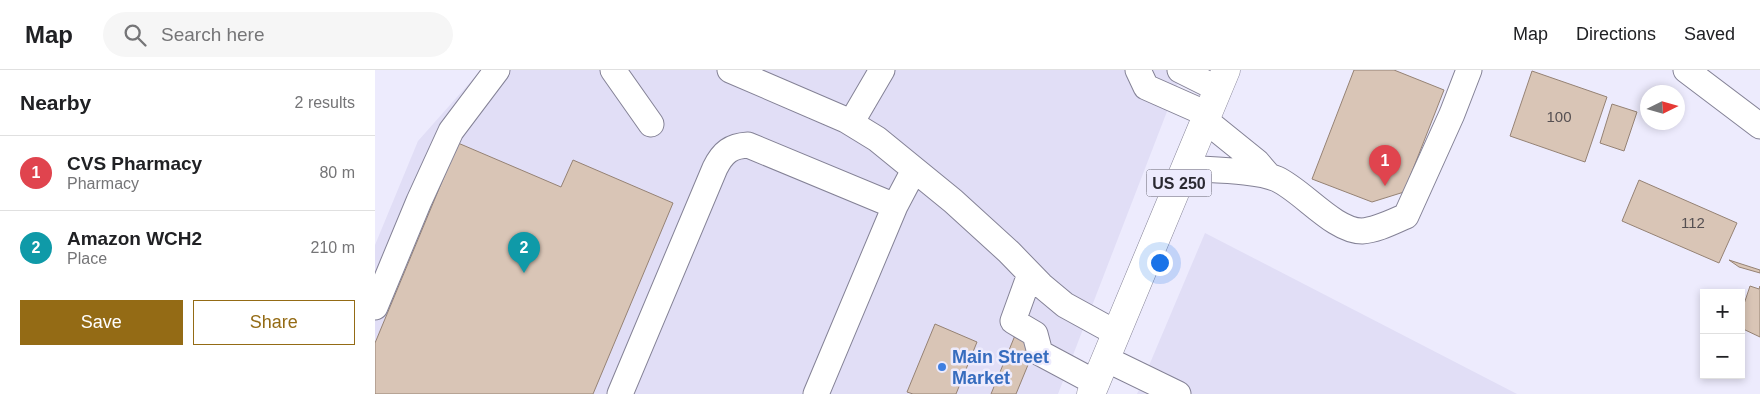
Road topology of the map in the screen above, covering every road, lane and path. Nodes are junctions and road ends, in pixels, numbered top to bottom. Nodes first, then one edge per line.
1 (497, 70) edge
2 (613, 70) edge
3 (730, 70) edge
4 (883, 70) edge
5 (1138, 70) edge
6 (1180, 70) edge
7 (1469, 70) edge
8 (1685, 70) edge
9 (1222, 80) edge
10 (1206, 117) junction
11 (1758, 121) edge
12 (851, 123) junction
13 (651, 124) dead end
14 (1185, 168) junction
15 (914, 170) junction
16 (1269, 176) junction
17 (895, 206) junction
18 (1030, 274) junction
19 (375, 307) edge
20 (1116, 333) junction
21 (1098, 378) edge
22 (619, 394) edge
23 (816, 394) edge
24 (1179, 394) edge

1 - 19 street
2 - 13 street
3 - 12 street
4 - 12 street
5 - 10 street
6 - 9 street
7 - 16 street
8 - 11 street
9 - 10 main road, US 250
10 - 14 main road, US 250
10 - 16 street
12 - 15 street
14 - 16 street
14 - 20 main road, US 250
15 - 17 street
15 - 18 street
17 - 22 street
17 - 23 street
18 - 20 street
18 - 21 street
20 - 21 main road, US 250
21 - 24 street

